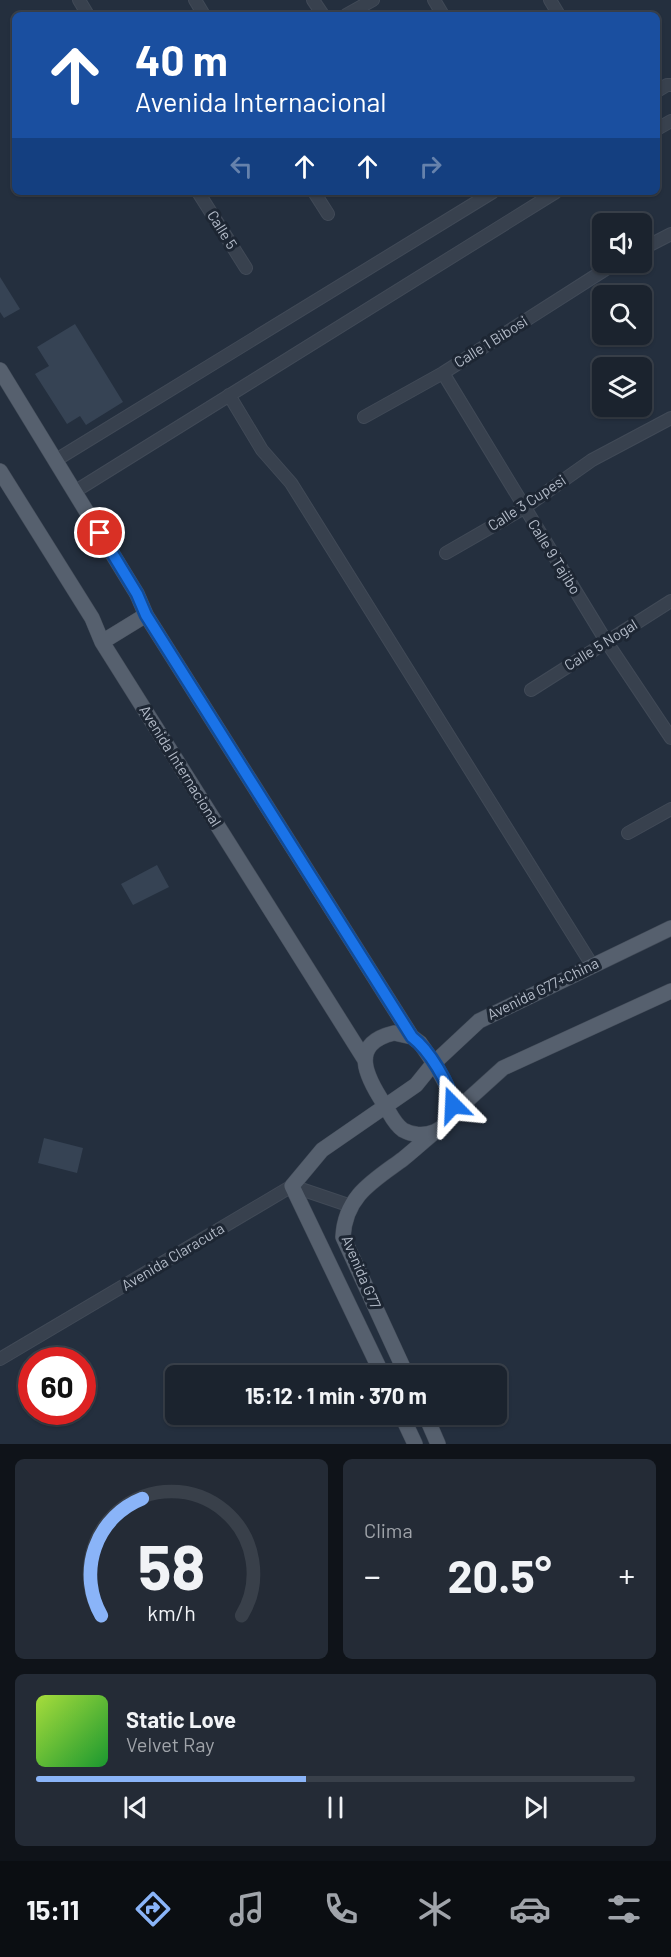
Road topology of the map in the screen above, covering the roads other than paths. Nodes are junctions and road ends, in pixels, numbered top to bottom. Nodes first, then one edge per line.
1 (373, 0) edge
2 (351, 12) edge
3 (200, 195) edge
4 (316, 195) edge
5 (488, 195) edge
6 (551, 195) edge
7 (328, 214) dead end
8 (671, 234) edge
9 (652, 244) edge
10 (246, 268) dead end
11 (599, 273) edge
12 (0, 370) edge
13 (443, 373) junction
14 (229, 395) junction
15 (364, 417) dead end
16 (671, 418) edge
17 (56, 460) junction
18 (0, 471) edge
19 (74, 492) junction
20 (524, 508) junction
21 (446, 553) dead end
22 (671, 601) edge
23 (146, 615) junction
24 (606, 641) junction
25 (102, 642) junction
26 (531, 690) dead end
27 (671, 738) edge
28 (671, 809) edge
29 (628, 833) dead end
30 (671, 928) edge
31 (592, 965) junction
32 (671, 991) edge
33 (412, 1037) junction
34 (365, 1060) junction
35 (433, 1064) junction
36 (386, 1107) junction
37 (450, 1116) junction
38 (436, 1131) junction
39 (292, 1186) junction
40 (351, 1206) junction
41 (0, 1359) edge
42 (378, 1365) edge
43 (402, 1365) edge
44 (406, 1425) edge
45 (430, 1425) edge
46 (415, 1444) edge
47 (438, 1444) edge

1 - 2 street
3 - 10 street, Calle 5
4 - 7 street
5 - 17 street
6 - 14 street
8 - 9 street
11 - 13 street, Calle 1 Bibosi
12 - 17 main road
13 - 15 street, Calle 1 Bibosi
13 - 20 street, Calle 9 Tajibo
14 - 19 street
14 - 31 street
16 - 20 street, Calle 3 Cupesi
17 - 19 main road
18 - 25 main road, Avenida Internacional
19 - 23 main road
20 - 21 street, Calle 3 Cupesi
20 - 24 street, Calle 9 Tajibo
22 - 24 street, Calle 5 Nogal
23 - 25 main road
23 - 33 main road
24 - 26 street, Calle 5 Nogal
24 - 27 street, Calle 9 Tajibo
25 - 34 main road, Avenida Internacional
28 - 29 street
30 - 31 main road, Avenida G77+China
31 - 35 main road, Avenida G77+China
32 - 37 main road
33 - 34 main road
33 - 35 main road
34 - 36 main road
35 - 36 main road, Avenida G77+China
35 - 37 main road
36 - 38 main road
36 - 39 main road, Avenida G77+China
37 - 38 main road, Avenida G77
38 - 40 main road, Avenida G77
39 - 40 street
39 - 41 street, Avenida Claracuta
39 - 42 main road, Avenida G77
40 - 43 main road, Avenida G77
44 - 46 main road
45 - 47 main road

